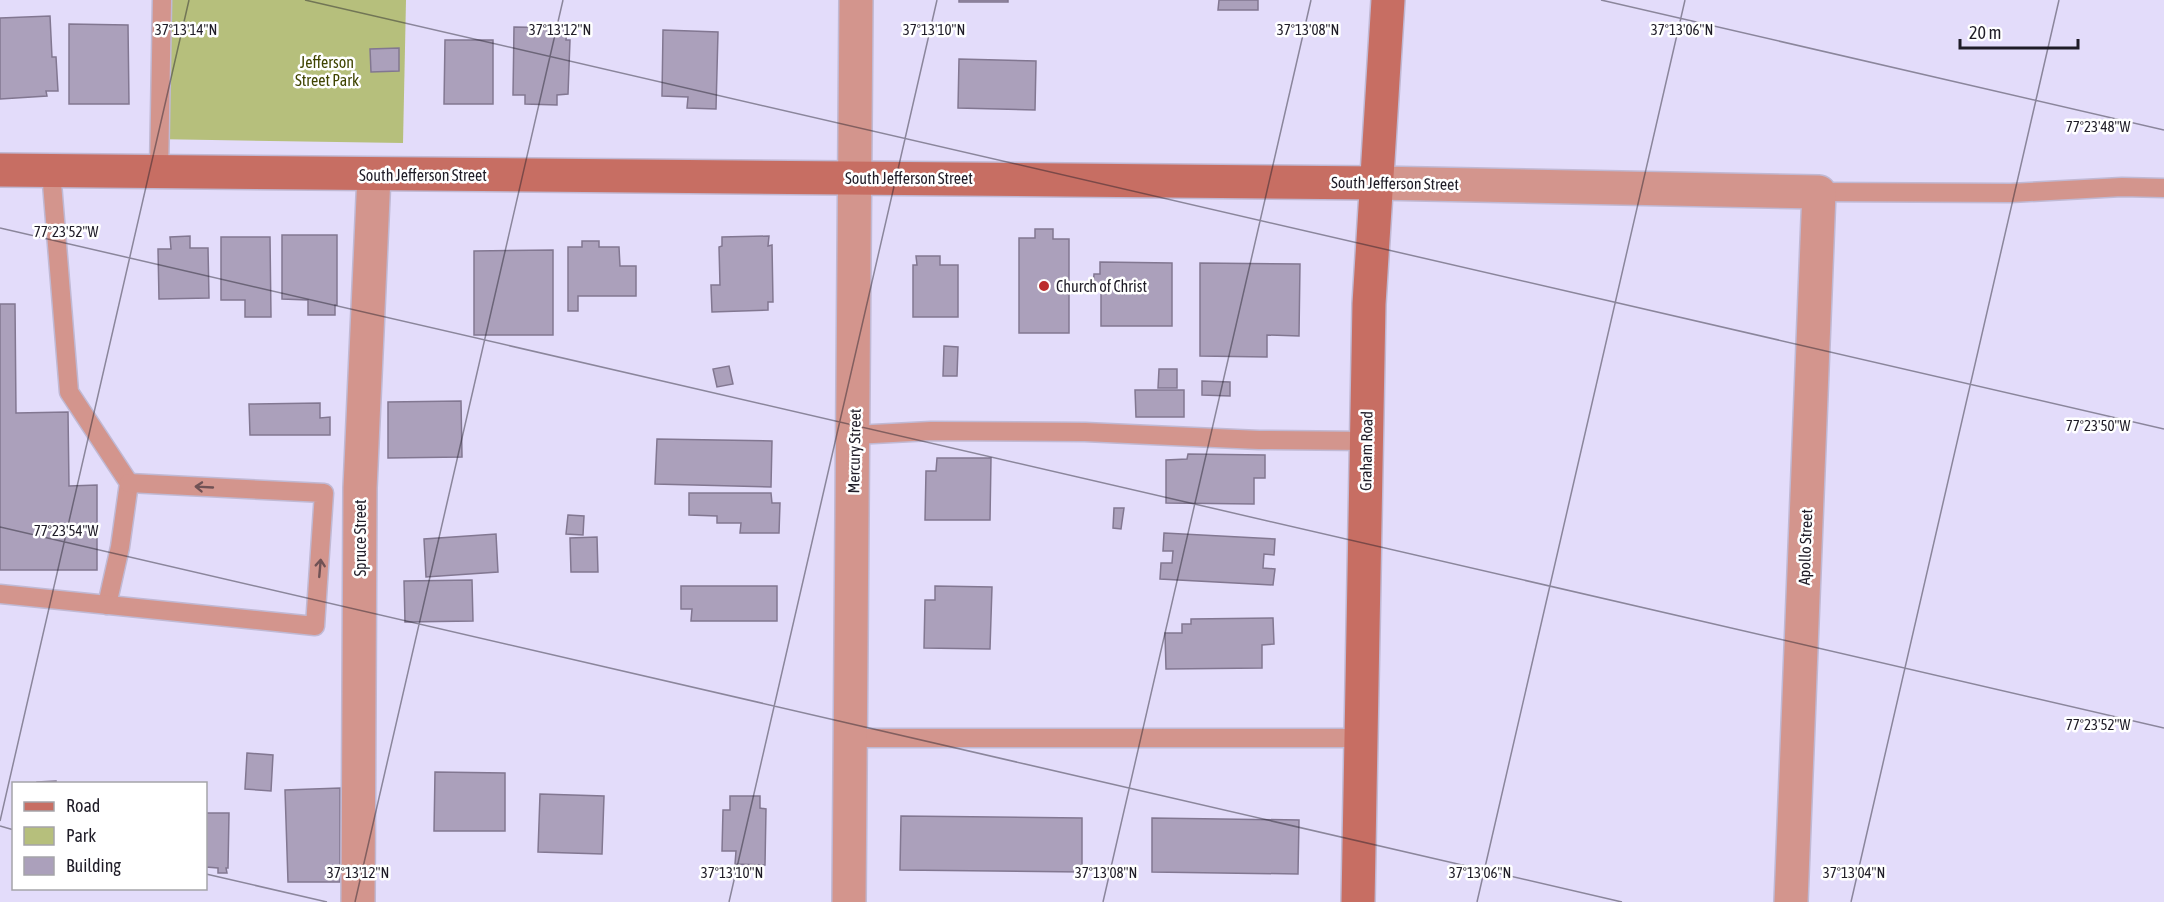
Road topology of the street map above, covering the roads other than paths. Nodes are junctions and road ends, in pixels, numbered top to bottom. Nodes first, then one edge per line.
1 (162, 0) edge
2 (856, 0) edge
3 (1388, 0) edge
4 (0, 170) edge
5 (51, 171) junction
6 (159, 172) junction
7 (374, 175) junction
8 (855, 178) junction
9 (1377, 183) junction
10 (2164, 188) edge
11 (1819, 192) junction
12 (854, 435) junction
13 (1366, 441) junction
14 (129, 483) junction
15 (0, 594) edge
16 (107, 605) junction
17 (851, 738) junction
18 (1361, 738) junction
19 (358, 902) edge
20 (849, 902) edge
21 (1358, 902) edge
22 (1791, 902) edge

1 - 6 lane
2 - 8 street, Mercury Street
3 - 9 street, Graham Road
4 - 5 street, South Jefferson Street
5 - 6 street, South Jefferson Street
5 - 14 lane
6 - 7 street, South Jefferson Street
7 - 8 street, South Jefferson Street
7 - 19 street, Spruce Street
8 - 9 street, South Jefferson Street
8 - 12 street, Mercury Street
9 - 11 street, South Jefferson Street
9 - 13 street, Graham Road
10 - 11 lane
11 - 22 street, Apollo Street
12 - 13 lane
12 - 17 street, Mercury Street
13 - 18 street, Graham Road
14 - 16 lane
16 -> 14 lane
15 - 16 lane
17 - 18 lane
17 - 20 street, Mercury Street
18 - 21 street, Graham Road

